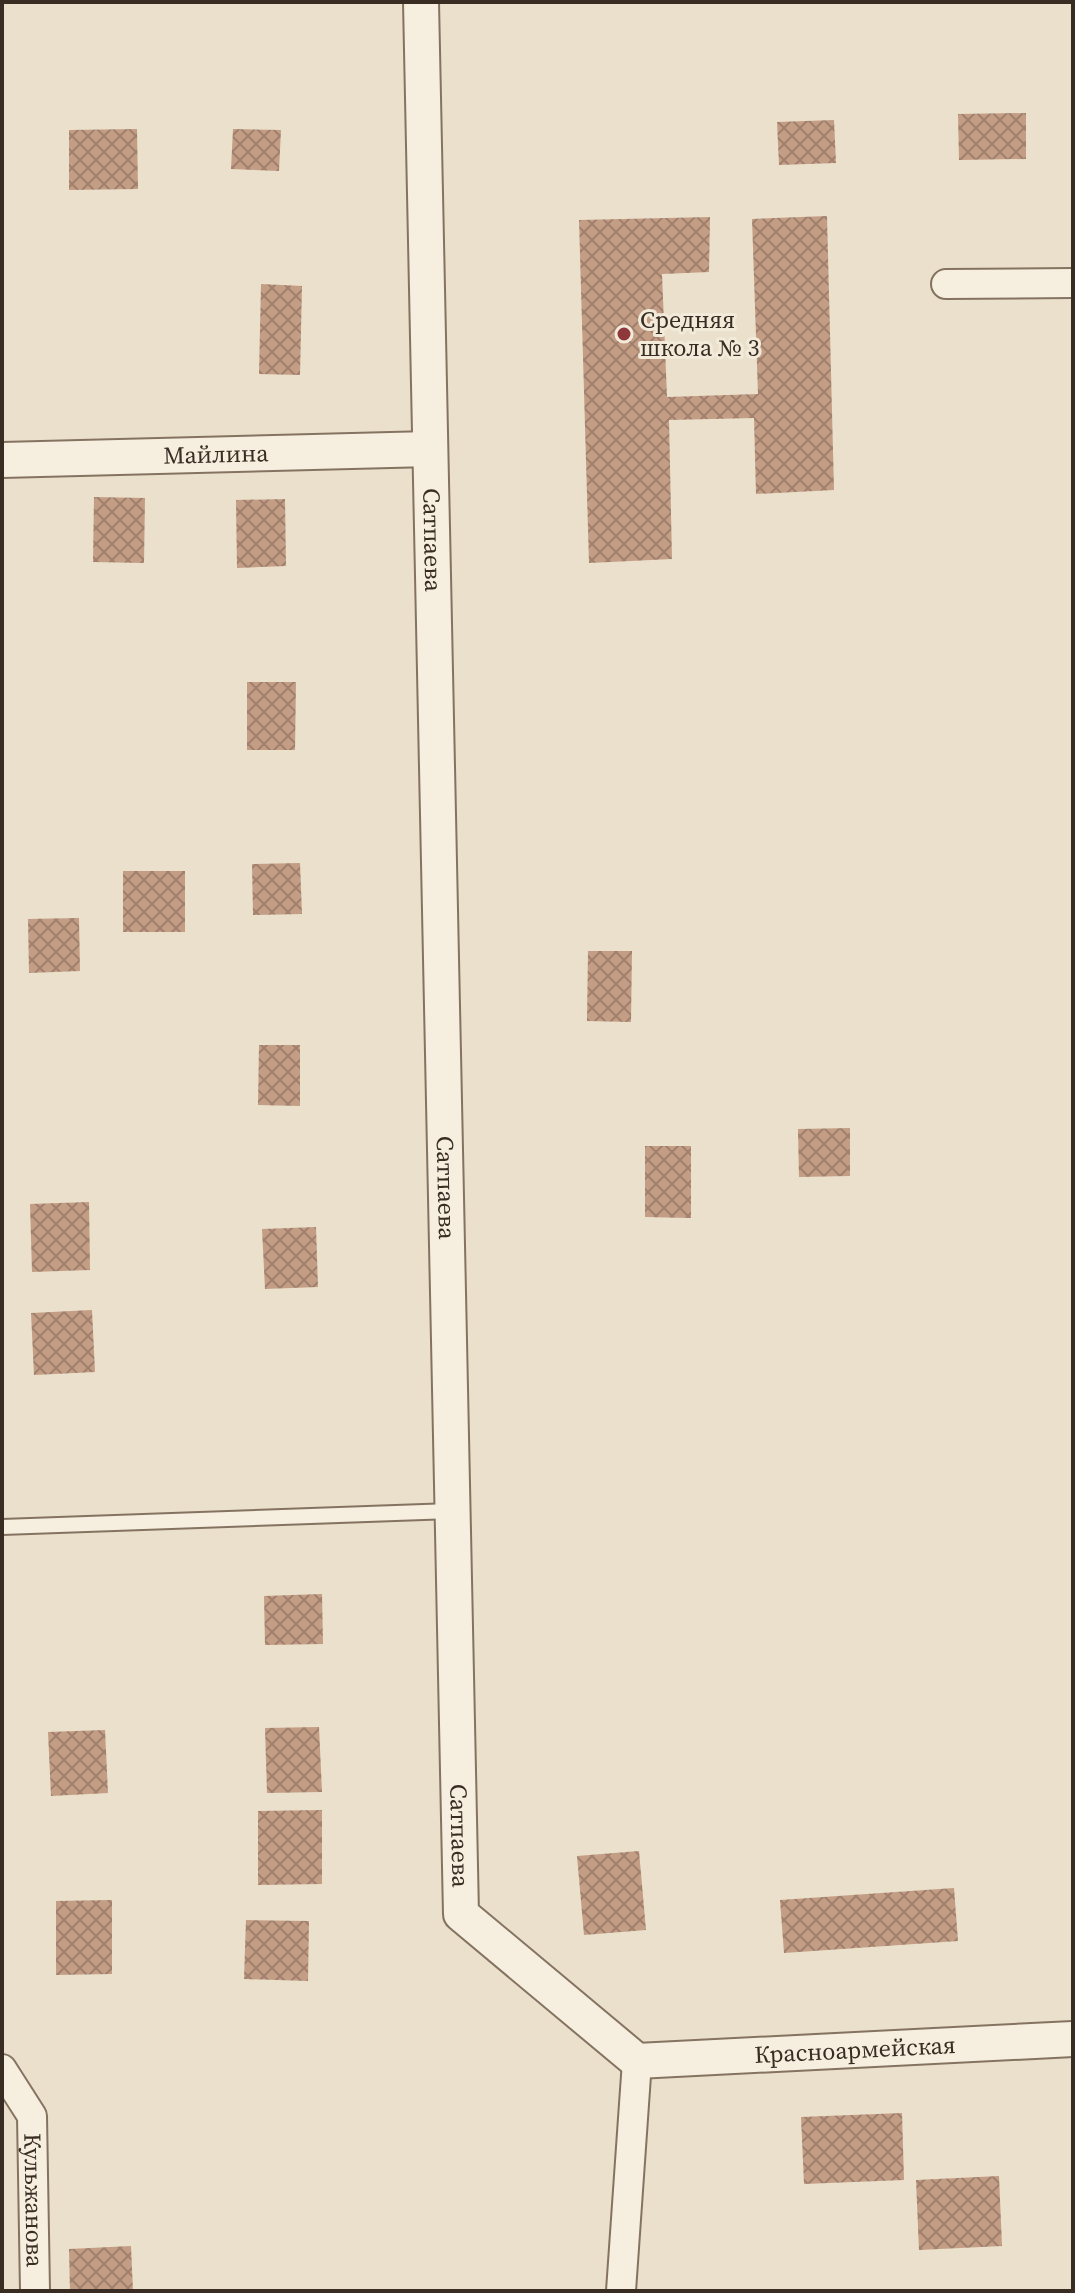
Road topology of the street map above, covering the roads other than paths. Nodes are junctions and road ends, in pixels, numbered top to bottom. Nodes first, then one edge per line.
1 (421, 2) edge
2 (1073, 283) edge
3 (946, 284) dead end
4 (430, 449) junction
5 (2, 460) edge
6 (452, 1511) junction
7 (2, 1527) edge
8 (1073, 2039) edge
9 (637, 2061) junction
10 (2, 2069) edge
11 (35, 2291) edge
12 (621, 2291) edge

1 - 4 street, Сатпаева
2 - 3 street
4 - 5 street, Майлина
4 - 6 street, Сатпаева
6 - 7 lane
6 - 9 street, Сатпаева
8 - 9 street, Красноармейская
9 - 12 street
10 - 11 street, Кульжанова

